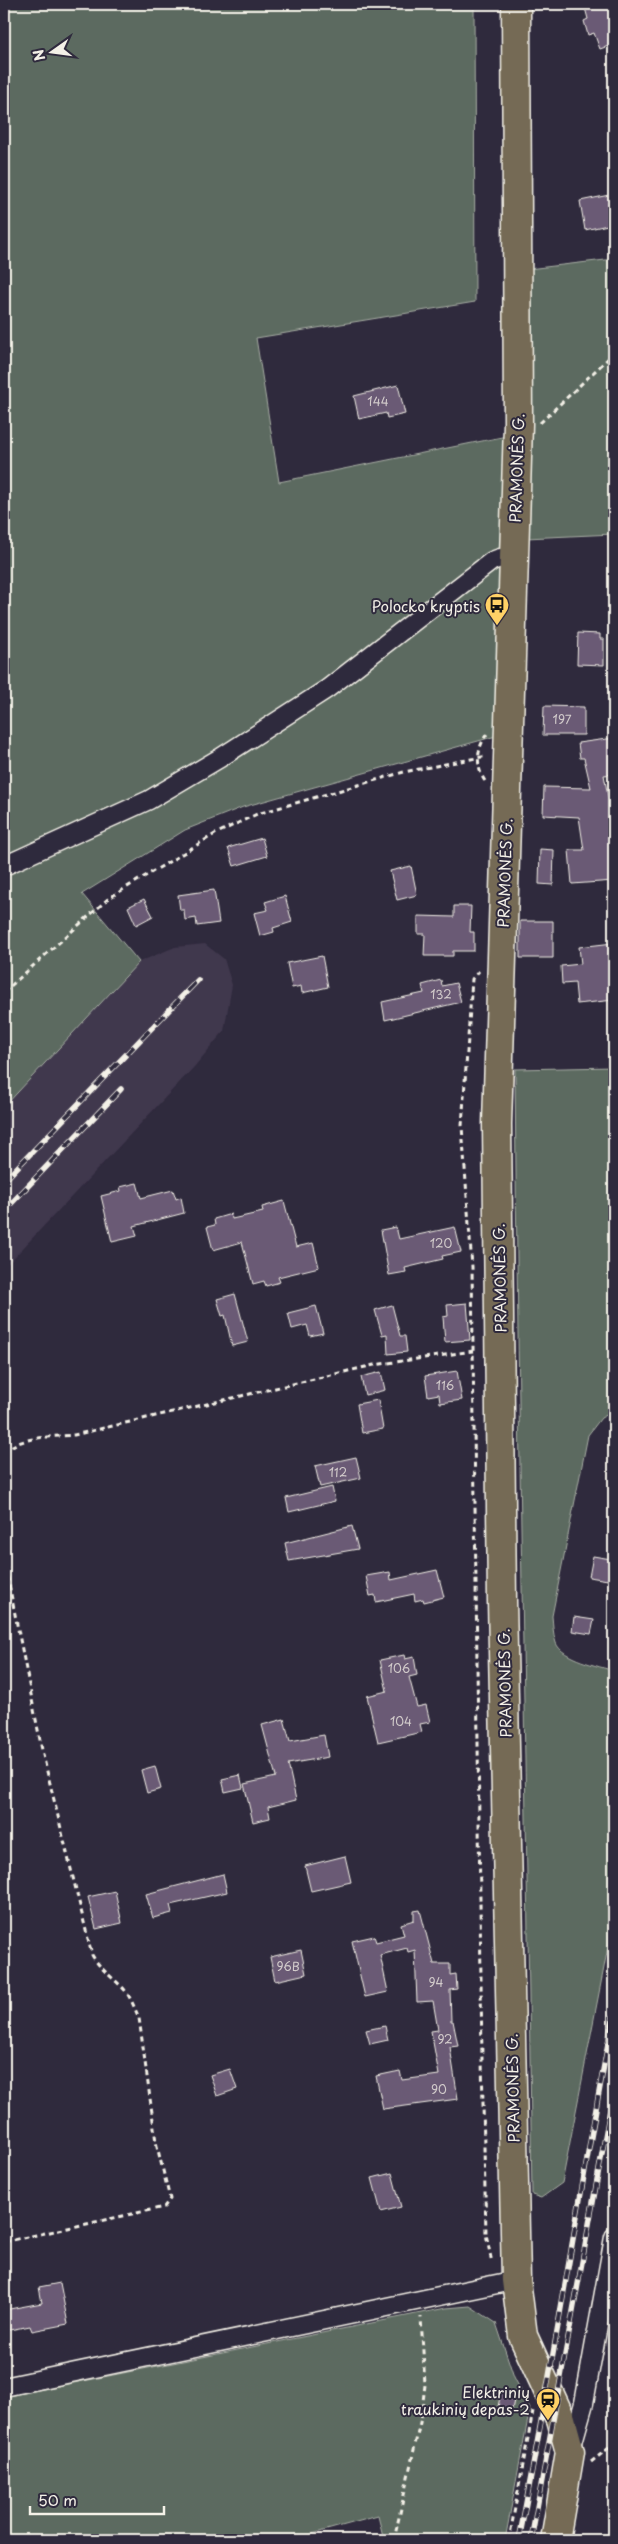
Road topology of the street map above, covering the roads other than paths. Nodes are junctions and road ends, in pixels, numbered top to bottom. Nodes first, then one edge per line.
1 (516, 4) edge
2 (513, 558) junction
3 (4, 866) edge
4 (614, 2237) edge
5 (516, 2280) junction
6 (4, 2387) edge
7 (570, 2452) junction
8 (555, 2540) edge

1 - 2 main road, PRAMONĖS G.
2 - 3 street
2 - 5 main road, PRAMONĖS G.
4 - 7 street
5 - 6 street
5 - 7 main road, PRAMONĖS G.
7 - 8 main road, PRAMONĖS G.

